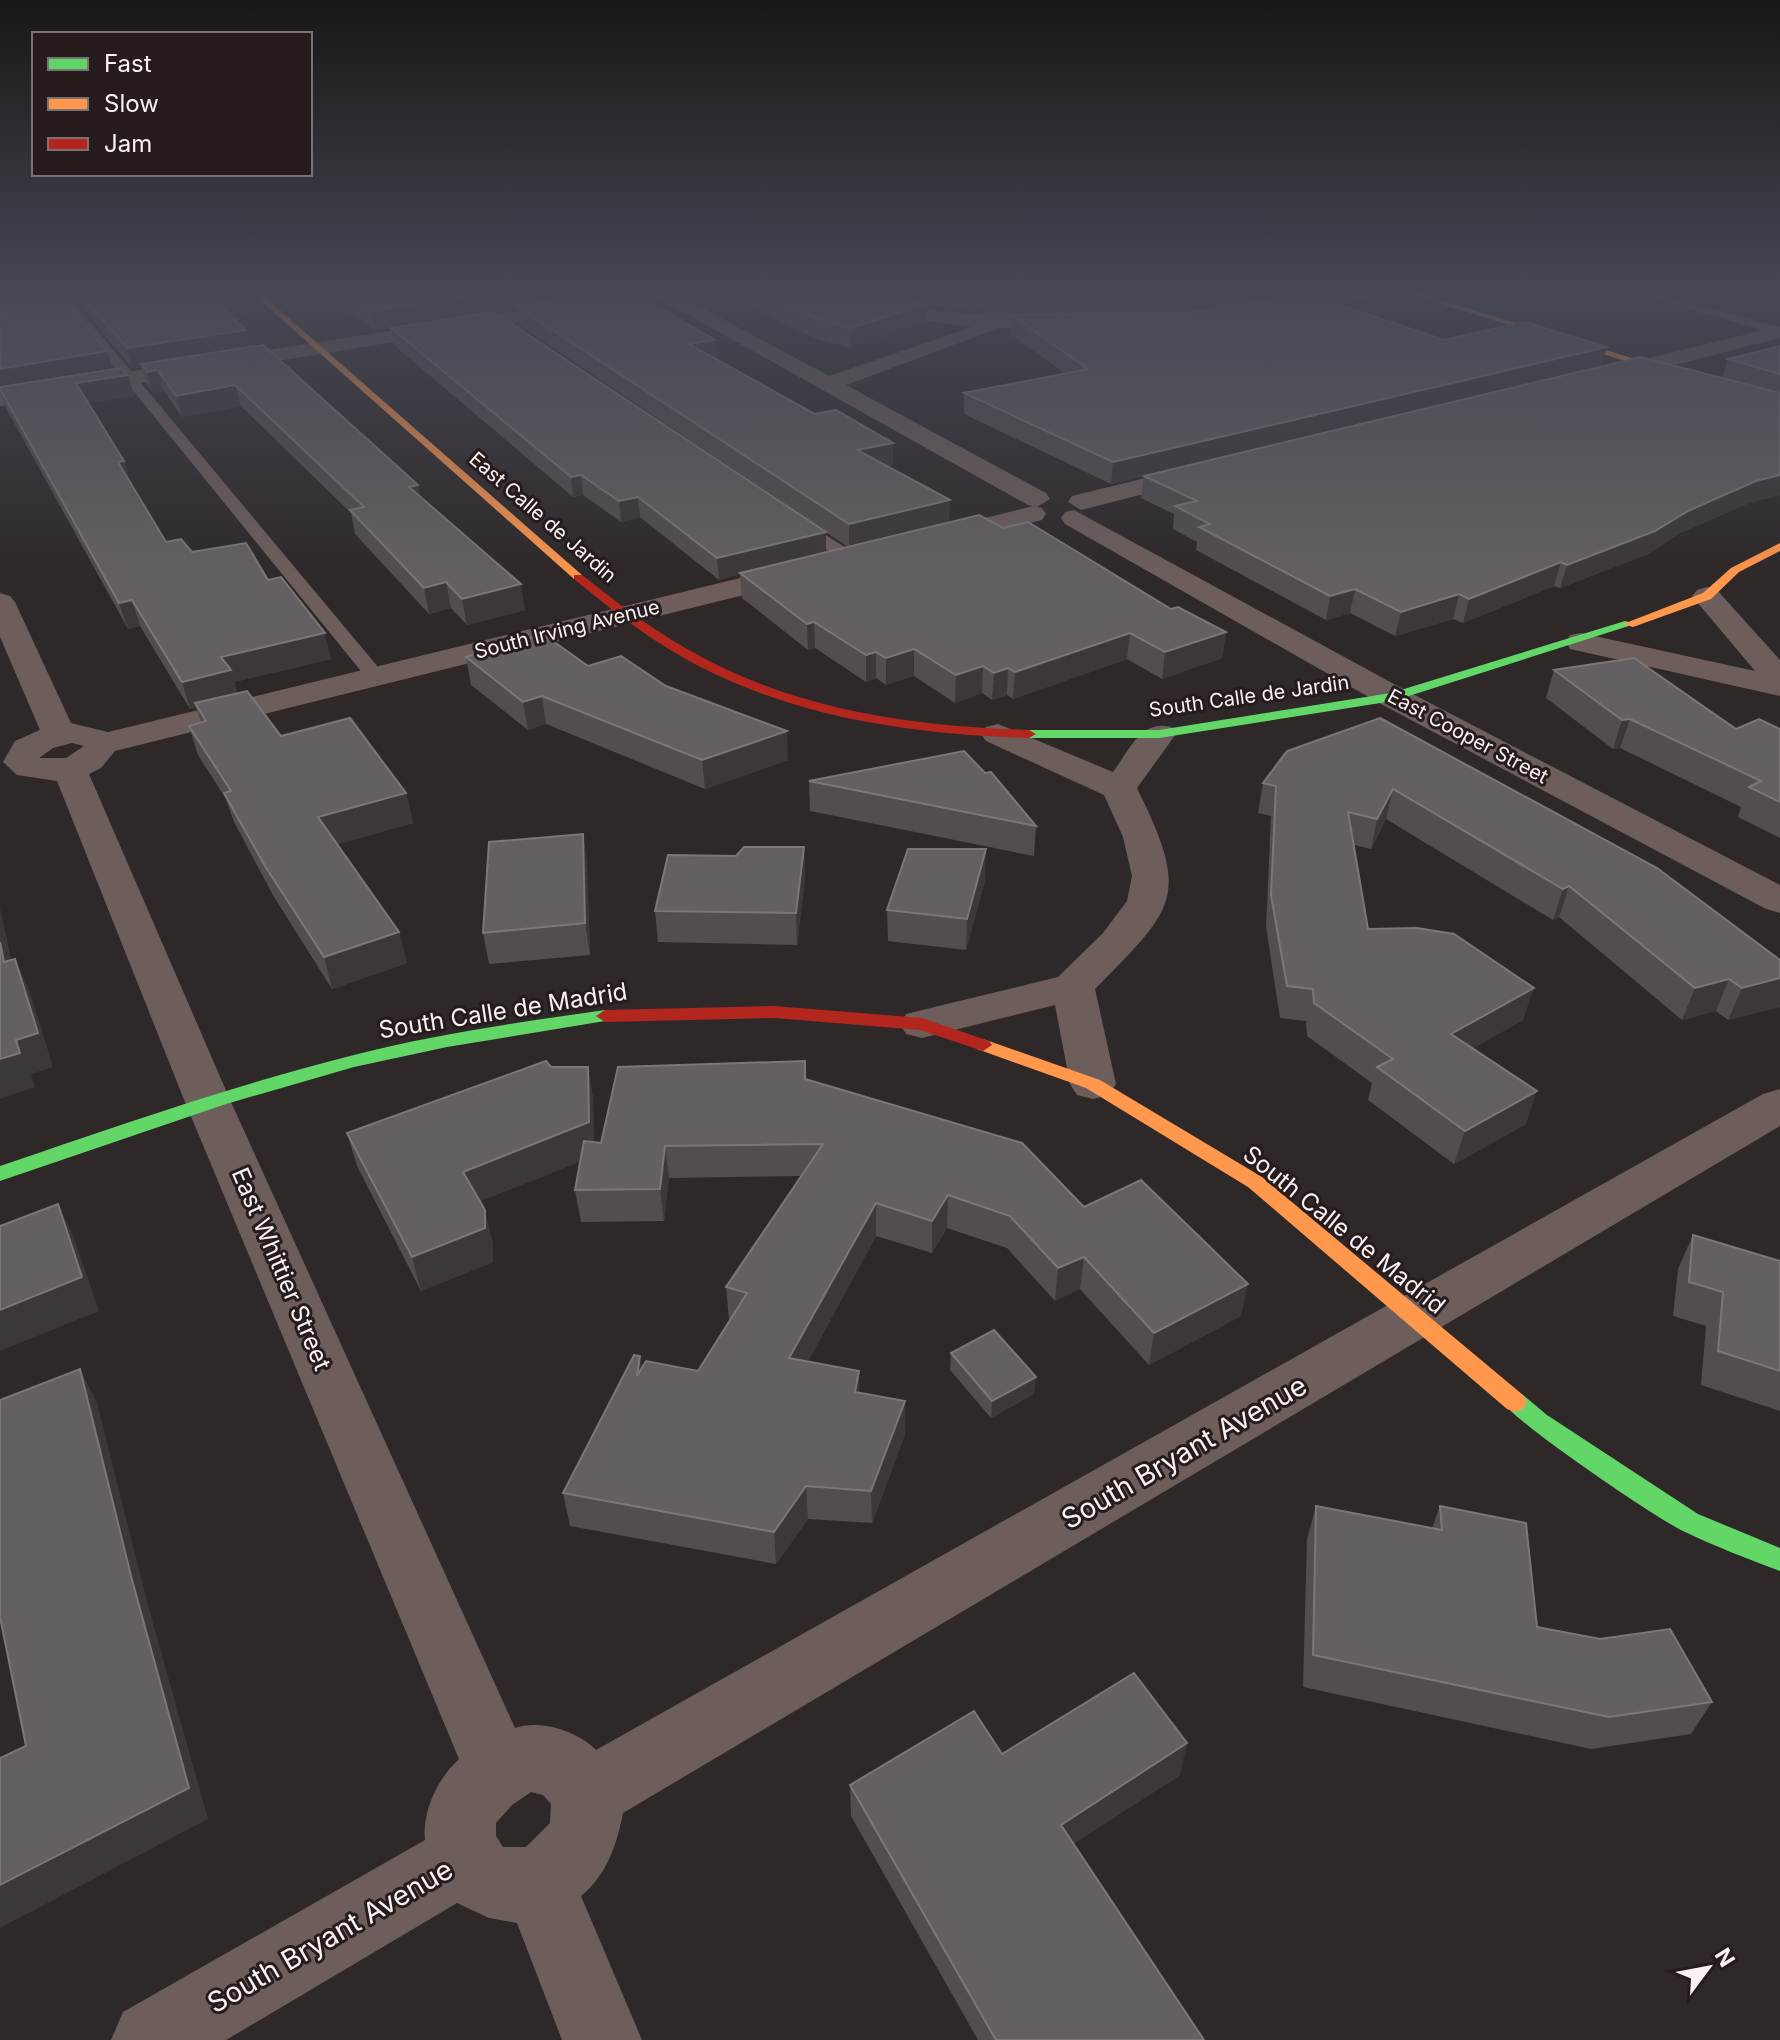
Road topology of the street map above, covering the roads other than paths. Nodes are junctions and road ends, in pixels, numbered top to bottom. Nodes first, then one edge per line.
1 (75, 387) edge
2 (140, 387) edge
3 (363, 387) edge
4 (833, 387) edge
5 (1733, 387) edge
6 (0, 399) edge
7 (1780, 406) edge
8 (1224, 467) edge
9 (774, 507) edge
10 (1035, 507) junction
11 (1077, 510) junction
12 (1780, 546) edge
13 (853, 560) junction
14 (1707, 596) junction
15 (0, 602) edge
16 (621, 615) junction
17 (1581, 642) junction
18 (376, 677) junction
19 (1780, 683) edge
20 (1393, 697) junction
21 (998, 734) junction
22 (1159, 734) junction
23 (50, 755) edge
24 (1119, 788) junction
25 (1780, 901) edge
26 (1073, 987) junction
27 (922, 1024) junction
28 (1093, 1084) junction
29 (208, 1102) junction
30 (1780, 1105) edge
31 (0, 1174) edge
32 (1414, 1318) junction
33 (1780, 1560) edge
34 (498, 1769) junction
35 (589, 1799) junction
36 (467, 1856) junction
37 (538, 1881) junction
38 (151, 2040) edge
39 (602, 2040) edge

1 - 6 street
2 - 18 lane
3 - 16 street, East Calle de Jardin
4 - 10 street
5 - 7 street
8 - 11 street
9 - 13 lane
10 - 11 street
10 - 13 street, South Irving Avenue
11 - 20 street, East Cooper Street
12 - 14 street, South Calle de Jardin
13 - 16 street, South Irving Avenue
14 - 17 street, South Calle de Jardin
14 - 19 street
15 - 23 street, East Whittier Street
16 - 18 street, South Irving Avenue
16 - 21 street, South Calle de Jardin
17 - 19 street
17 - 20 street, South Calle de Jardin
18 - 23 street, South Irving Avenue
20 - 22 street, South Calle de Jardin
20 - 25 street, East Cooper Street
21 - 22 street, South Calle de Jardin
21 - 24 street
22 - 24 street
23 - 29 street, East Whittier Street
24 - 26 street
26 - 27 street
26 - 28 street
27 - 28 street, South Calle de Madrid
27 - 29 street, South Calle de Madrid
28 - 32 street, South Calle de Madrid
29 - 31 street, South Calle de Madrid
29 - 34 street, East Whittier Street
30 - 32 street, South Bryant Avenue
32 - 33 street, South Calle de Madrid
32 - 35 street, South Bryant Avenue
34 - 35 street
34 - 36 street
35 - 37 street
36 - 37 street
36 - 38 street, South Bryant Avenue
37 - 39 street

